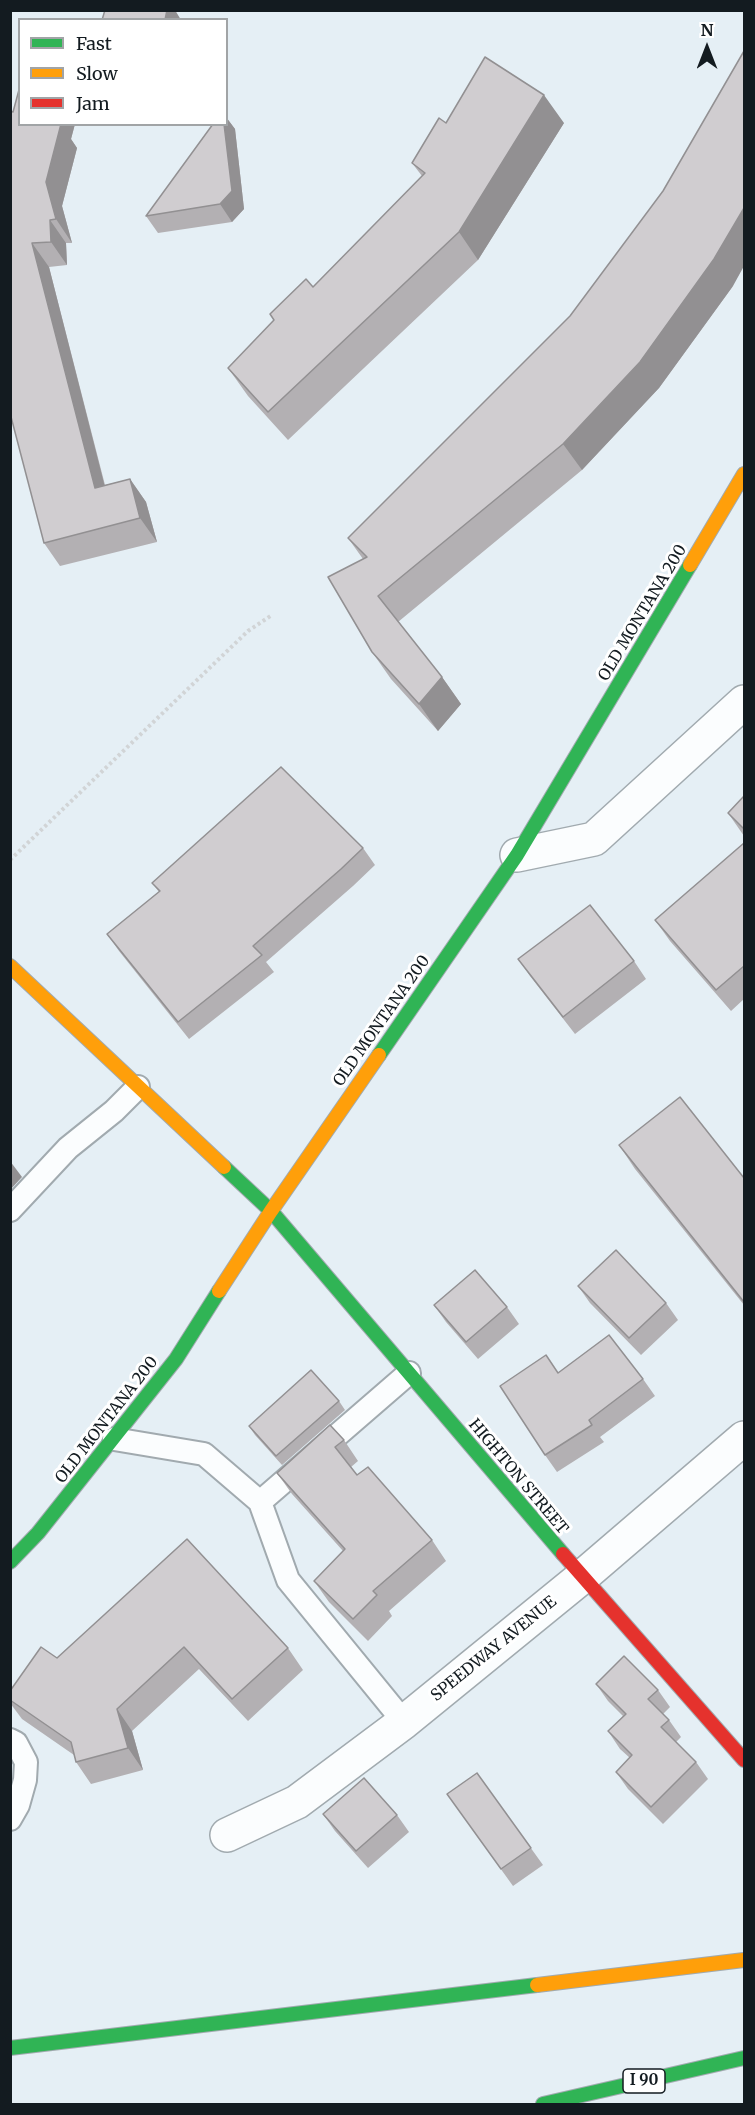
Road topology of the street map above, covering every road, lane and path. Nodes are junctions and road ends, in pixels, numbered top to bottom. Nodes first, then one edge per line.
1 (744, 474) edge
2 (273, 615) dead end
3 (744, 702) edge
4 (517, 855) junction
5 (10, 860) edge
6 (10, 966) edge
7 (138, 1087) junction
8 (10, 1210) edge
9 (271, 1211) junction
10 (409, 1373) junction
11 (744, 1438) edge
12 (114, 1439) junction
13 (260, 1502) junction
14 (10, 1562) edge
15 (582, 1577) junction
16 (404, 1722) junction
17 (10, 1740) edge
18 (744, 1760) edge
19 (10, 1819) edge
20 (226, 1835) dead end
21 (744, 1960) edge
22 (10, 2048) edge
23 (744, 2058) edge
24 (543, 2104) edge

1 - 4 main road, OLD MONTANA 200
2 - 5 path
3 - 4 street
4 - 9 main road, OLD MONTANA 200
6 - 7 main road, HIGHTON STREET
7 - 8 lane
7 - 9 main road, HIGHTON STREET
9 - 10 main road, HIGHTON STREET
9 - 12 main road, OLD MONTANA 200
10 - 13 lane
10 - 15 main road, HIGHTON STREET
11 - 15 street, SPEEDWAY AVENUE
12 - 13 lane
12 - 14 main road, OLD MONTANA 200
13 - 16 lane
15 - 16 street, SPEEDWAY AVENUE
15 - 18 main road, HIGHTON STREET
16 - 20 street, SPEEDWAY AVENUE
17 - 19 lane
21 - 22 main road
23 - 24 main road, I 90

